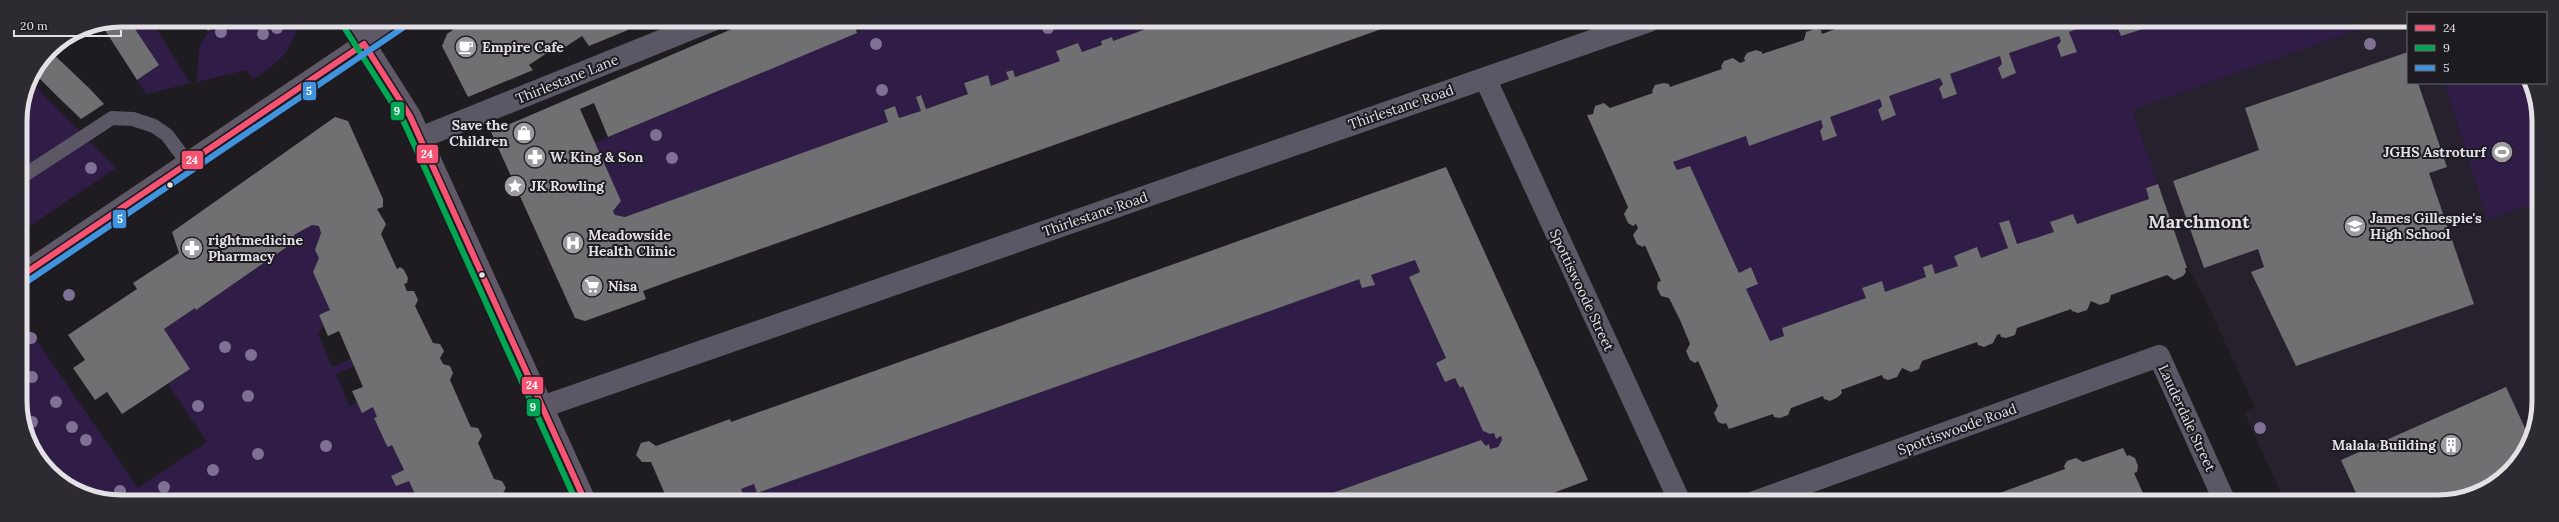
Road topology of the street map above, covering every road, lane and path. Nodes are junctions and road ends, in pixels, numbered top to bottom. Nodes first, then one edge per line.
1 (353, 27) edge
2 (390, 27) edge
3 (697, 27) edge
4 (1632, 27) edge
5 (364, 44) junction
6 (1485, 78) junction
7 (420, 138) junction
8 (187, 162) junction
9 (27, 173) edge
10 (27, 272) edge
11 (2159, 356) joint
12 (542, 407) junction
13 (582, 495) edge
14 (1677, 495) edge
15 (1773, 495) edge
16 (2223, 495) edge

1 - 5 street
2 - 5 street
3 - 7 street, Thirlestane Lane
4 - 6 street, Thirlestane Road
5 - 7 street
5 - 8 street
6 - 12 street, Thirlestane Road
6 - 14 street, Spottiswoode Street
7 - 12 street
8 - 9 lane
8 - 10 street
11 - 15 street, Spottiswoode Road
11 - 16 street, Lauderdale Street
12 - 13 street

